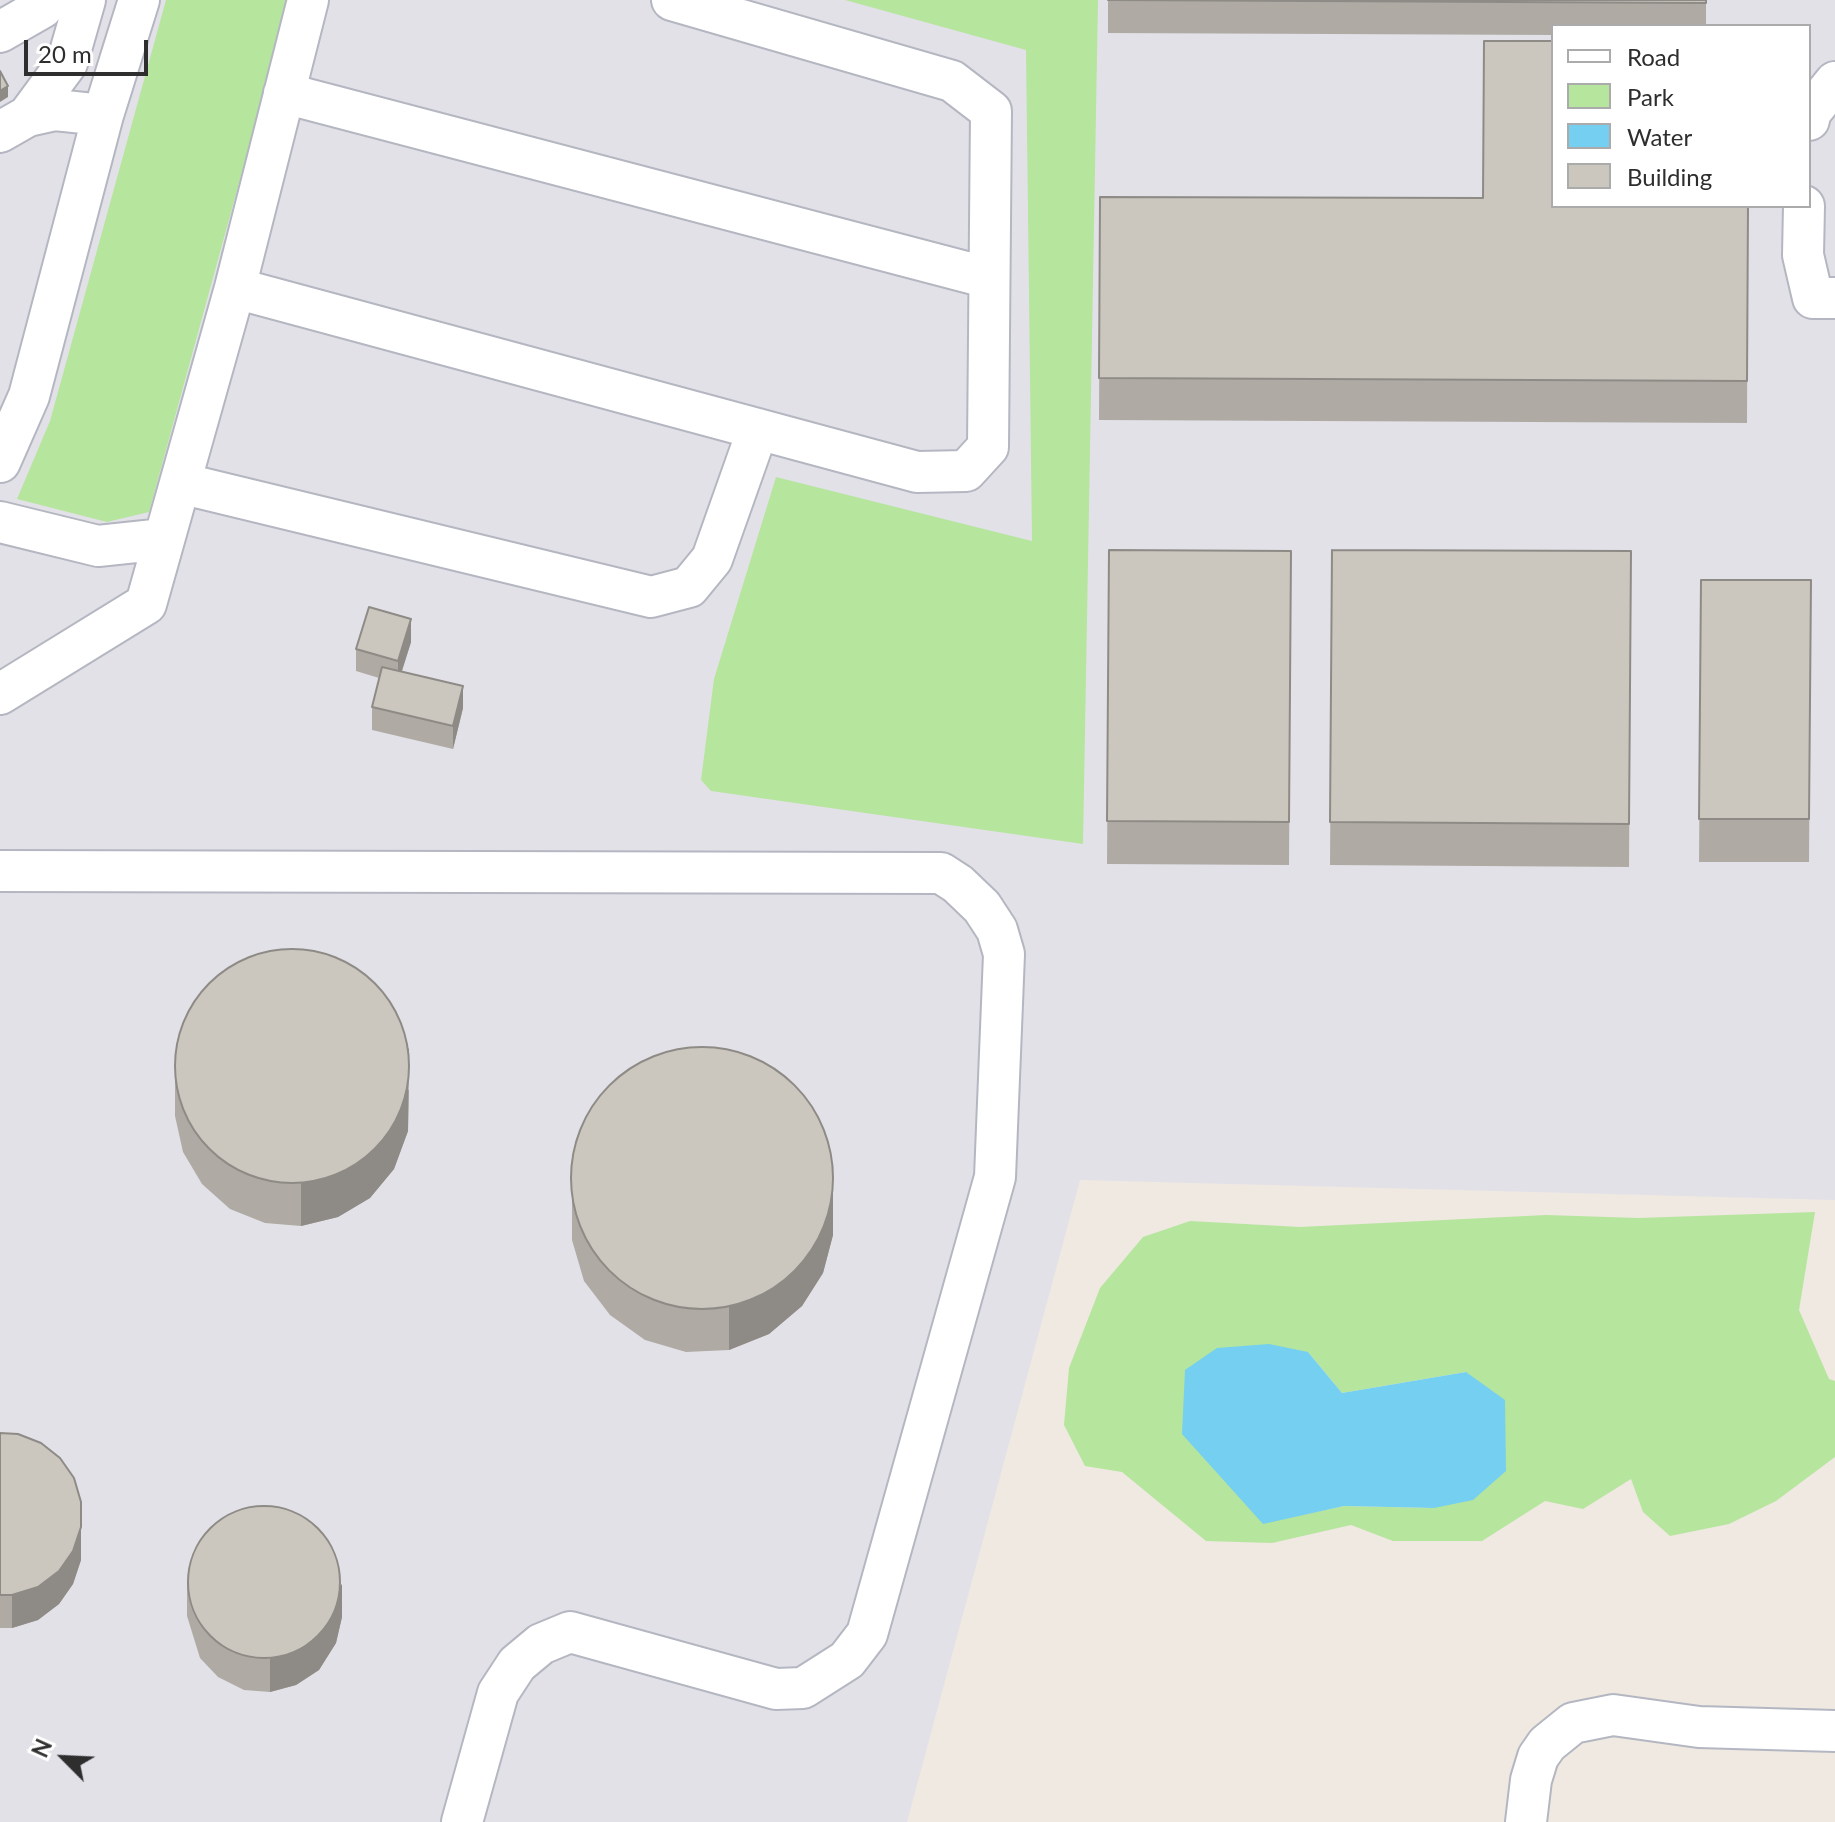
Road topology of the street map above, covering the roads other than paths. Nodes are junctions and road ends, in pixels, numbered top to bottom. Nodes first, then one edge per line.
1 (48, 0) edge
2 (85, 0) edge
3 (139, 0) edge
4 (308, 0) edge
5 (672, 0) edge
6 (0, 32) edge
7 (1835, 82) edge
8 (284, 93) junction
9 (1811, 112) edge
10 (103, 115) junction
11 (14, 124) edge
12 (1804, 208) edge
13 (989, 278) junction
14 (235, 288) junction
15 (1835, 298) edge
16 (758, 429) junction
17 (0, 462) edge
18 (180, 483) junction
19 (0, 522) edge
20 (164, 539) junction
21 (0, 694) edge
22 (0, 871) edge
23 (1835, 1731) edge
24 (462, 1822) edge
25 (1526, 1822) edge

1 - 6 lane
2 - 11 lane
3 - 10 lane
4 - 8 lane
5 - 13 lane
7 - 9 lane
8 - 13 lane
8 - 14 lane
10 - 11 lane
10 - 17 lane
12 - 15 lane
13 - 16 lane
14 - 16 lane
14 - 18 lane
16 - 18 lane
18 - 20 lane
19 - 20 lane
20 - 21 lane
22 - 24 lane
23 - 25 lane

